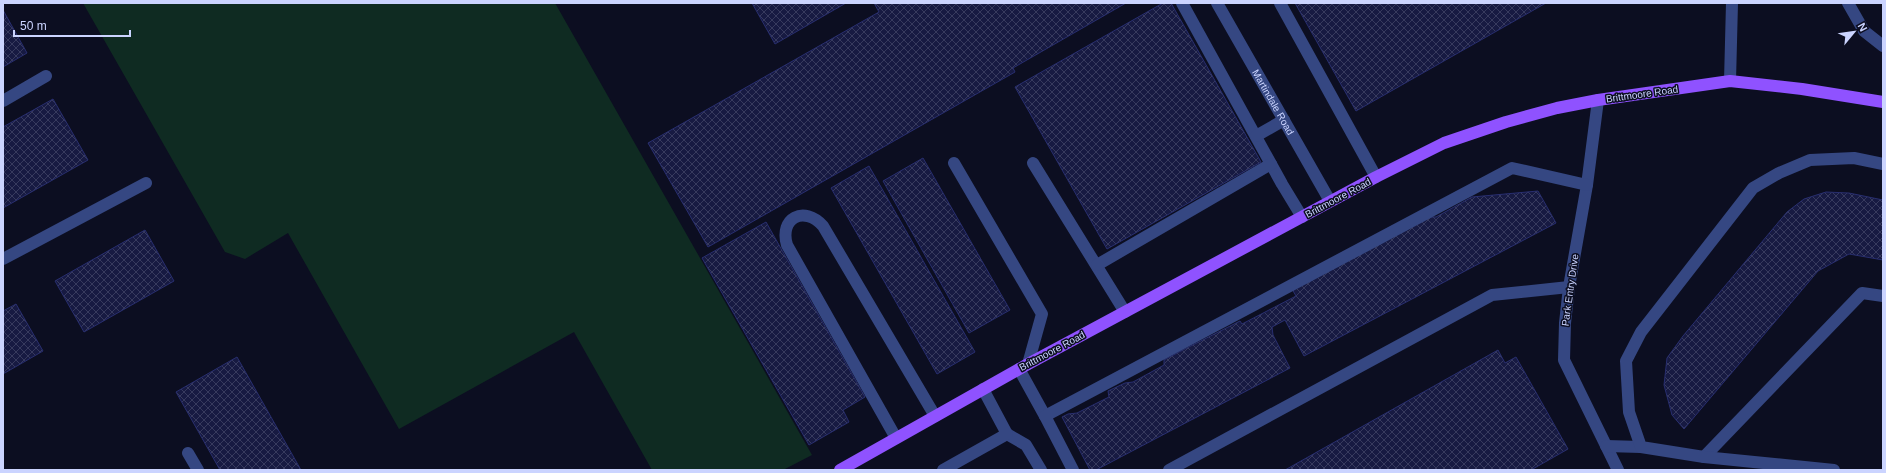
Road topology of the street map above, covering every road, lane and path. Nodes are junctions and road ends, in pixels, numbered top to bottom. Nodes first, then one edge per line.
1 (1182, 3) edge
2 (1217, 3) edge
3 (1280, 3) edge
4 (1732, 3) edge
5 (1848, 3) edge
6 (1883, 46) edge
7 (46, 76) dead end
8 (1730, 81) junction
9 (1598, 100) junction
10 (3, 101) edge
11 (1883, 102) edge
12 (1284, 120) junction
13 (1256, 136) junction
14 (954, 163) dead end
15 (1033, 163) dead end
16 (1271, 164) junction
17 (1883, 164) edge
18 (1376, 177) junction
19 (146, 183) dead end
20 (1587, 185) junction
21 (1330, 202) junction
22 (1302, 217) junction
23 (3, 259) edge
24 (1097, 265) junction
25 (1569, 287) junction
26 (1883, 296) edge
27 (1125, 312) junction
28 (1023, 366) junction
29 (984, 389) junction
30 (934, 416) junction
31 (1045, 416) junction
32 (1007, 434) junction
33 (896, 438) junction
34 (1606, 446) junction
35 (1641, 446) junction
36 (188, 453) dead end
37 (1704, 457) junction
38 (198, 470) edge
39 (840, 470) edge
40 (943, 470) edge
41 (1041, 470) edge
42 (1073, 470) edge
43 (1169, 470) edge
44 (1618, 470) edge
45 (1834, 470) edge

1 - 13 street
2 - 12 street, Martindale Road
3 - 18 street
4 - 8 street
5 - 6 street
7 - 10 street
8 - 9 main road, Brittmoore Road
8 - 11 main road, Brittmoore Road
9 - 18 main road, Brittmoore Road
9 - 20 street, Park Entry Drive
12 - 13 street
12 - 21 street, Martindale Road
13 - 16 street
14 - 28 street
15 - 24 street
16 - 22 street
16 - 24 street
17 - 35 street
18 - 21 main road, Brittmoore Road
19 - 23 street
20 - 25 street, Park Entry Drive
20 - 31 street
21 - 22 main road, Brittmoore Road
22 - 27 main road, Brittmoore Road
24 - 27 street
25 - 34 street, Park Entry Drive
25 - 43 street
26 - 37 street
27 - 28 main road, Brittmoore Road
28 - 29 main road, Brittmoore Road
28 - 31 street
29 - 30 main road, Brittmoore Road
29 - 32 street
30 - 33 main road, Brittmoore Road
30 - 33 street
31 - 42 street
32 - 40 street
32 - 41 street
33 - 39 main road, Brittmoore Road
34 - 35 street
34 - 44 street, Park Entry Drive
35 - 37 street
36 - 38 street
37 - 45 street

